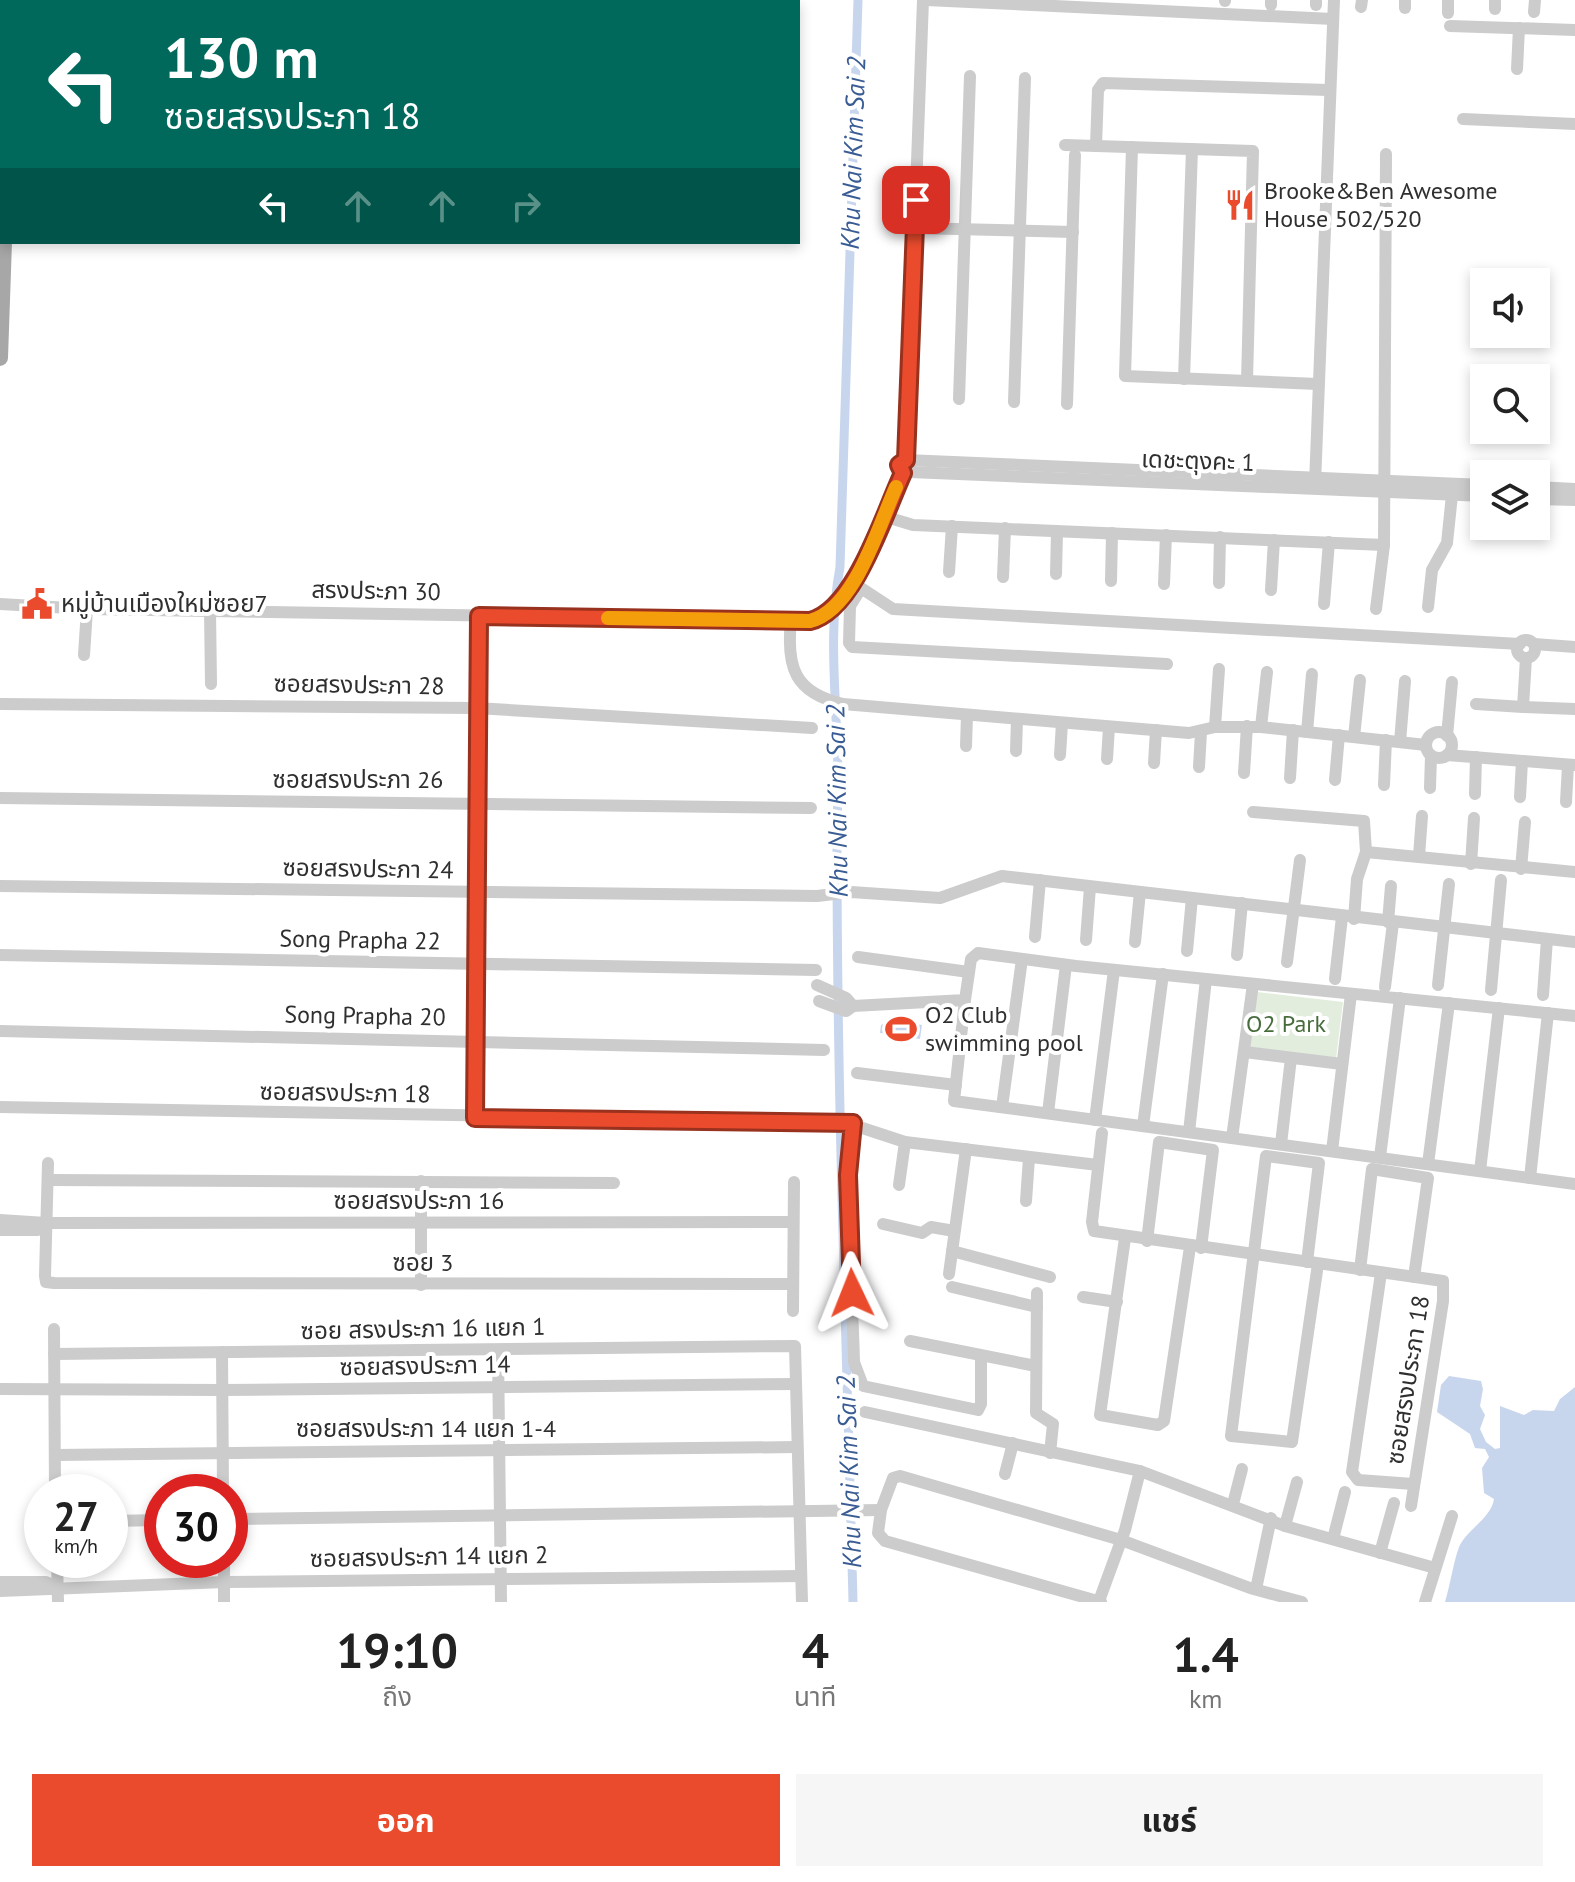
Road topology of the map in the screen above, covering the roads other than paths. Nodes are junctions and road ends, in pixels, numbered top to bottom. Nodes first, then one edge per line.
1 (925, 0) edge
2 (1334, 0) edge
3 (1449, 13) edge
4 (1333, 19) junction
5 (1519, 28) junction
6 (1575, 30) edge
7 (1517, 69) dead end
8 (970, 76) dead end
9 (1025, 78) dead end
10 (1329, 90) junction
11 (1463, 119) dead end
12 (1575, 124) edge
13 (1065, 145) dead end
14 (1096, 146) junction
15 (1132, 147) junction
16 (1192, 149) junction
17 (1386, 154) dead end
18 (1075, 155) dead end
19 (915, 228) junction
20 (965, 228) junction
21 (1020, 231) junction
22 (1073, 232) junction
23 (4, 244) edge
24 (0, 358) edge
25 (1184, 379) junction
26 (1247, 381) junction
27 (1318, 384) junction
28 (959, 399) dead end
29 (1014, 402) dead end
30 (1067, 404) dead end
31 (907, 467) junction
32 (1315, 483) junction
33 (1470, 485) edge
34 (1383, 486) junction
35 (1550, 488) edge
36 (1575, 489) edge
37 (1452, 495) junction
38 (1470, 496) edge
39 (1550, 499) edge
40 (1575, 500) edge
41 (883, 516) junction
42 (952, 526) junction
43 (1005, 528) junction
44 (1057, 531) junction
45 (1112, 533) junction
46 (1166, 535) junction
47 (1220, 537) junction
48 (1274, 540) junction
49 (1329, 542) junction
50 (1384, 545) junction
51 (949, 572) dead end
52 (1056, 574) dead end
53 (1003, 577) dead end
54 (1111, 581) dead end
55 (1219, 583) dead end
56 (1164, 584) dead end
57 (856, 588) junction
58 (1271, 590) dead end
59 (0, 604) edge
60 (1324, 604) dead end
61 (1428, 607) dead end
62 (87, 609) junction
63 (1376, 609) dead end
64 (210, 610) junction
65 (479, 616) junction
66 (791, 621) junction
67 (1520, 644) junction
68 (1534, 644) junction
69 (1575, 647) edge
70 (84, 655) dead end
71 (1526, 658) junction
72 (1167, 664) dead end
73 (1219, 669) dead end
74 (1267, 672) dead end
75 (1312, 674) dead end
76 (1360, 680) dead end
77 (1405, 681) dead end
78 (1452, 682) dead end
79 (211, 684) dead end
80 (0, 704) edge
81 (1476, 704) dead end
82 (1523, 707) junction
83 (476, 708) junction
84 (1575, 709) edge
85 (967, 715) junction
86 (1017, 719) junction
87 (1062, 723) junction
88 (1247, 726) junction
89 (1109, 727) junction
90 (1215, 727) junction
91 (1261, 727) junction
92 (812, 728) dead end
93 (1156, 730) junction
94 (1300, 731) junction
95 (1201, 732) junction
96 (1339, 735) junction
97 (1447, 736) junction
98 (1354, 737) junction
99 (1386, 740) junction
100 (1400, 742) junction
101 (966, 746) dead end
102 (1429, 750) junction
103 (1016, 751) dead end
104 (1060, 755) dead end
105 (1447, 755) junction
106 (1476, 757) junction
107 (1107, 759) dead end
108 (1522, 761) junction
109 (1154, 763) dead end
110 (1572, 765) edge
111 (1199, 767) dead end
112 (1244, 773) dead end
113 (1290, 778) dead end
114 (1335, 780) dead end
115 (1384, 785) dead end
116 (1430, 788) dead end
117 (1475, 794) dead end
118 (1520, 797) dead end
119 (0, 798) edge
120 (478, 802) junction
121 (1566, 802) dead end
122 (811, 808) dead end
123 (1253, 812) dead end
124 (1422, 816) dead end
125 (1474, 818) dead end
126 (1525, 822) dead end
127 (1366, 852) junction
128 (1419, 856) junction
129 (1300, 860) dead end
130 (1471, 864) junction
131 (1521, 869) junction
132 (1575, 872) edge
133 (1040, 880) junction
134 (1501, 880) dead end
135 (1449, 884) dead end
136 (0, 886) edge
137 (1391, 886) dead end
138 (1090, 887) junction
139 (476, 892) junction
140 (1140, 892) junction
141 (1192, 898) junction
142 (1242, 903) junction
143 (1294, 910) junction
144 (1348, 918) junction
145 (1391, 923) junction
146 (1442, 928) junction
147 (1495, 933) junction
148 (1035, 937) dead end
149 (1547, 939) junction
150 (1086, 940) dead end
151 (1135, 942) dead end
152 (1575, 942) edge
153 (1187, 951) dead end
154 (0, 955) edge
155 (1237, 955) dead end
156 (858, 957) dead end
157 (1022, 959) junction
158 (1287, 962) dead end
159 (475, 964) junction
160 (1066, 965) junction
161 (816, 970) dead end
162 (1114, 970) junction
163 (969, 972) junction
164 (1163, 974) junction
165 (1206, 979) junction
166 (1335, 979) dead end
167 (1253, 984) junction
168 (1438, 985) dead end
169 (1385, 987) dead end
170 (1491, 990) dead end
171 (821, 994) dead end
172 (1351, 994) junction
173 (1543, 995) dead end
174 (1400, 998) junction
175 (965, 1000) junction
176 (1449, 1003) junction
177 (1499, 1008) junction
178 (1548, 1013) junction
179 (1575, 1016) edge
180 (0, 1031) edge
181 (478, 1040) junction
182 (824, 1050) dead end
183 (1245, 1052) junction
184 (1291, 1058) junction
185 (1342, 1064) junction
186 (857, 1073) dead end
187 (956, 1085) junction
188 (0, 1107) edge
189 (1002, 1107) junction
190 (1048, 1113) junction
191 (475, 1118) junction
192 (1095, 1120) junction
193 (844, 1122) junction
194 (1143, 1126) junction
195 (1189, 1132) junction
196 (1102, 1133) dead end
197 (1232, 1138) junction
198 (905, 1142) junction
199 (1281, 1144) junction
200 (966, 1149) junction
201 (1332, 1151) junction
202 (1380, 1157) junction
203 (1029, 1158) junction
204 (48, 1163) dead end
205 (1428, 1164) junction
206 (1098, 1165) junction
207 (1480, 1171) junction
208 (1530, 1178) junction
209 (48, 1180) junction
210 (421, 1181) junction
211 (794, 1182) dead end
212 (614, 1183) dead end
213 (1575, 1184) edge
214 (899, 1185) dead end
215 (1026, 1201) dead end
216 (0, 1220) edge
217 (793, 1222) junction
218 (46, 1223) junction
219 (420, 1223) junction
220 (883, 1224) dead end
221 (0, 1230) edge
222 (954, 1231) junction
223 (1125, 1238) junction
224 (1147, 1241) junction
225 (1196, 1248) junction
226 (952, 1251) junction
227 (1254, 1255) junction
228 (1313, 1263) junction
229 (1360, 1270) junction
230 (1381, 1273) junction
231 (1050, 1277) dead end
232 (1414, 1277) junction
233 (792, 1284) junction
234 (421, 1285) junction
235 (1037, 1293) dead end
236 (1083, 1297) dead end
237 (1117, 1302) junction
238 (1037, 1307) junction
239 (793, 1311) dead end
240 (54, 1329) dead end
241 (910, 1341) dead end
242 (498, 1350) junction
243 (222, 1352) junction
244 (54, 1354) junction
245 (981, 1356) junction
246 (1036, 1366) junction
247 (796, 1384) junction
248 (498, 1387) junction
249 (0, 1389) edge
250 (221, 1390) junction
251 (53, 1391) junction
252 (0, 1397) edge
253 (865, 1412) dead end
254 (1013, 1443) junction
255 (797, 1447) junction
256 (499, 1451) junction
257 (223, 1453) junction
258 (1050, 1453) junction
259 (55, 1455) junction
260 (1242, 1469) dead end
261 (1140, 1471) junction
262 (55, 1474) edge
263 (223, 1474) edge
264 (1005, 1474) dead end
265 (1297, 1482) dead end
266 (1413, 1484) junction
267 (1345, 1492) dead end
268 (1394, 1503) dead end
269 (1233, 1504) junction
270 (1411, 1506) dead end
271 (881, 1510) junction
272 (798, 1511) junction
273 (500, 1515) junction
274 (1452, 1516) dead end
275 (1271, 1518) junction
276 (248, 1519) edge
277 (1285, 1526) junction
278 (1333, 1539) junction
279 (1121, 1540) junction
280 (1380, 1553) junction
281 (1435, 1568) junction
282 (801, 1576) junction
283 (58, 1578) edge
284 (224, 1578) edge
285 (500, 1578) junction
286 (0, 1582) edge
287 (224, 1582) junction
288 (58, 1587) junction
289 (1253, 1588) junction
290 (0, 1591) edge
291 (58, 1602) edge
292 (224, 1602) edge
293 (501, 1602) edge
294 (802, 1602) edge
295 (1100, 1602) edge
296 (1246, 1602) edge
297 (1302, 1602) edge
298 (1425, 1602) edge

1 - 4 street
1 - 19 street
2 - 4 street
3 - 5 street
4 - 10 street
5 - 6 street
5 - 7 street
8 - 20 street
9 - 21 street
10 - 14 street
10 - 27 street
11 - 12 street
13 - 14 street
14 - 15 street
15 - 16 street
15 - 25 street
16 - 25 street
16 - 26 street
17 - 34 street
18 - 22 street
19 - 20 street
19 - 31 street
20 - 21 street
20 - 28 street
21 - 22 street
21 - 29 street
22 - 30 street
23 - 24 main road
25 - 26 street
26 - 27 street
27 - 32 street
31 - 32 street, เดชะตุงคะ 1
31 - 41 street, สรงประภา 30
32 - 34 street, เดชะตุงคะ 1
33 - 34 street, เดชะตุงคะ 1
34 - 37 street, เดชะตุงคะ 1
34 - 50 street
35 - 36 street
37 - 38 street, เดชะตุงคะ 1
37 - 61 street
39 - 40 street
41 - 42 street
41 - 57 street, สรงประภา 30
42 - 43 street
42 - 51 street
43 - 44 street
43 - 53 street
44 - 45 street
44 - 52 street
45 - 46 street
45 - 54 street
46 - 47 street
46 - 56 street
47 - 48 street
47 - 55 street
48 - 49 street
48 - 58 street
49 - 50 street
49 - 60 street
50 - 63 street
57 - 66 street, สรงประภา 30
57 - 67 street
57 - 72 street
59 - 62 street, สรงประภา 30
62 - 64 street, สรงประภา 30
62 - 70 street
64 - 65 street, สรงประภา 30
64 - 79 street
65 - 66 street, สรงประภา 30
65 - 83 street
66 - 85 street
67 - 68 street
67 - 71 street
68 - 69 street
68 - 71 street
71 - 82 street
73 - 90 street
74 - 91 street
75 - 94 street
76 - 98 street
77 - 100 street
78 - 97 street
80 - 83 street, ซอยสรงประภา 28
81 - 82 street
82 - 84 street
83 - 92 street, ซอยสรงประภา 28
83 - 120 street
85 - 86 street
85 - 101 street
86 - 87 street
86 - 103 street
87 - 89 street
87 - 104 street
88 - 90 street
88 - 91 street
88 - 112 street
89 - 93 street
89 - 107 street
90 - 95 street
91 - 94 street
93 - 95 street
93 - 109 street
94 - 96 street
94 - 113 street
95 - 111 street
96 - 98 street
96 - 114 street
97 - 102 street
97 - 105 street
98 - 99 street
99 - 100 street
99 - 115 street
100 - 102 street
102 - 105 street
102 - 116 street
105 - 106 street
106 - 108 street
106 - 117 street
108 - 110 street
108 - 118 street
110 - 121 street
119 - 120 street, ซอยสรงประภา 26
120 - 122 street, ซอยสรงประภา 26
120 - 139 street
123 - 127 street
124 - 128 street
125 - 130 street
126 - 131 street
127 - 128 street
127 - 144 street
128 - 130 street
129 - 143 street
130 - 131 street
131 - 132 street
133 - 138 street, ซอยสรงประภา 24
133 - 139 street, ซอยสรงประภา 24
133 - 148 street
134 - 147 street
135 - 146 street
136 - 139 street, ซอยสรงประภา 24
137 - 145 street
138 - 140 street, ซอยสรงประภา 24
138 - 150 street
139 - 159 street
140 - 141 street, ซอยสรงประภา 24
140 - 151 street
141 - 142 street, ซอยสรงประภา 24
141 - 153 street
142 - 143 street, ซอยสรงประภา 24
142 - 155 street
143 - 144 street, ซอยสรงประภา 24
143 - 158 street
144 - 145 street, ซอยสรงประภา 24
144 - 166 street
145 - 146 street, ซอยสรงประภา 24
145 - 169 street
146 - 147 street, ซอยสรงประภา 24
146 - 168 street
147 - 149 street, ซอยสรงประภา 24
147 - 170 street
149 - 152 street, ซอยสรงประภา 24
149 - 173 street
154 - 159 street, Song Prapha 22
156 - 163 street
157 - 160 street
157 - 163 street
157 - 189 street
159 - 161 street, Song Prapha 22
159 - 181 street
160 - 162 street
160 - 190 street
162 - 164 street
162 - 192 street
163 - 175 street
164 - 165 street
164 - 194 street
165 - 167 street
165 - 195 street
167 - 172 street
167 - 183 street
171 - 175 street
172 - 174 street
172 - 185 street
174 - 176 street
174 - 202 street
175 - 187 street
176 - 177 street
176 - 205 street
177 - 178 street
177 - 207 street
178 - 179 street
178 - 208 street
180 - 181 street, Song Prapha 20
181 - 182 street, Song Prapha 20
181 - 191 street
183 - 184 street
183 - 197 street
184 - 185 street
184 - 199 street
185 - 201 street
186 - 187 street
187 - 189 street
188 - 191 street, ซอยสรงประภา 18
189 - 190 street
190 - 192 street
191 - 193 street, ซอยสรงประภา 18
192 - 194 street
193 - 198 street, ซอยสรงประภา 18
193 - 245 street
194 - 195 street
195 - 197 street
196 - 206 street
197 - 199 street
198 - 200 street, ซอยสรงประภา 18
198 - 214 street
199 - 201 street
200 - 203 street, ซอยสรงประภา 18
200 - 222 street
201 - 202 street
202 - 205 street
203 - 206 street, ซอยสรงประภา 18
203 - 215 street
204 - 209 street
205 - 207 street
206 - 223 street
207 - 208 street
208 - 213 street
209 - 210 street
209 - 218 street
210 - 212 street
210 - 219 street
211 - 217 street
216 - 218 street
217 - 219 street, ซอยสรงประภา 16
217 - 233 street
218 - 219 street, ซอยสรงประภา 16
218 - 221 street
218 - 234 street, ซอย 3
219 - 234 street
220 - 222 street
222 - 226 street
223 - 224 street
223 - 237 street
224 - 225 street
224 - 225 street
225 - 227 street
225 - 237 street
226 - 231 street
226 - 238 street
227 - 228 street
227 - 228 street
227 - 228 street
228 - 229 street
229 - 230 street
229 - 232 street
230 - 232 street
230 - 266 street
232 - 266 street, ซอยสรงประภา 18
233 - 234 street, ซอย 3
233 - 239 street
235 - 238 street
236 - 237 street
238 - 246 street
240 - 244 street
241 - 245 street
242 - 243 street, ซอย สรงประภา 16 แยก 1
242 - 247 street, ซอย สรงประภา 16 แยก 1
242 - 248 street
243 - 244 street, ซอย สรงประภา 16 แยก 1
243 - 250 street
244 - 251 street
245 - 246 street
246 - 258 street
247 - 248 street, ซอยสรงประภา 14
247 - 255 street
248 - 250 street, ซอยสรงประภา 14
248 - 256 street
249 - 251 street
250 - 251 street, ซอยสรงประภา 14
250 - 257 street
251 - 252 street
251 - 259 street
253 - 254 street
254 - 258 street
254 - 264 street
255 - 256 street, ซอยสรงประภา 14 แยก 1-4
255 - 272 street
256 - 257 street, ซอยสรงประภา 14 แยก 1-4
256 - 273 street
257 - 259 street, ซอยสรงประภา 14 แยก 1-4
257 - 263 street
258 - 261 street
259 - 262 street
260 - 269 street
261 - 269 street
261 - 279 street
265 - 277 street
266 - 270 street, ซอยสรงประภา 18
267 - 278 street
268 - 280 street
269 - 275 street
271 - 272 street
271 - 279 street
271 - 295 street
272 - 273 street
272 - 282 street
273 - 276 street
273 - 285 street
274 - 281 street
275 - 277 street
275 - 289 street
277 - 278 street
278 - 280 street
279 - 289 street
279 - 295 street
280 - 281 street
281 - 298 street
282 - 285 street, ซอยสรงประภา 14 แยก 2
282 - 294 street
283 - 288 street
284 - 287 street
285 - 287 street, ซอยสรงประภา 14 แยก 2
285 - 293 street
286 - 288 street
287 - 288 street, ซอยสรงประภา 14 แยก 2
287 - 292 street
288 - 290 street
288 - 291 street
289 - 296 street
289 - 297 street

